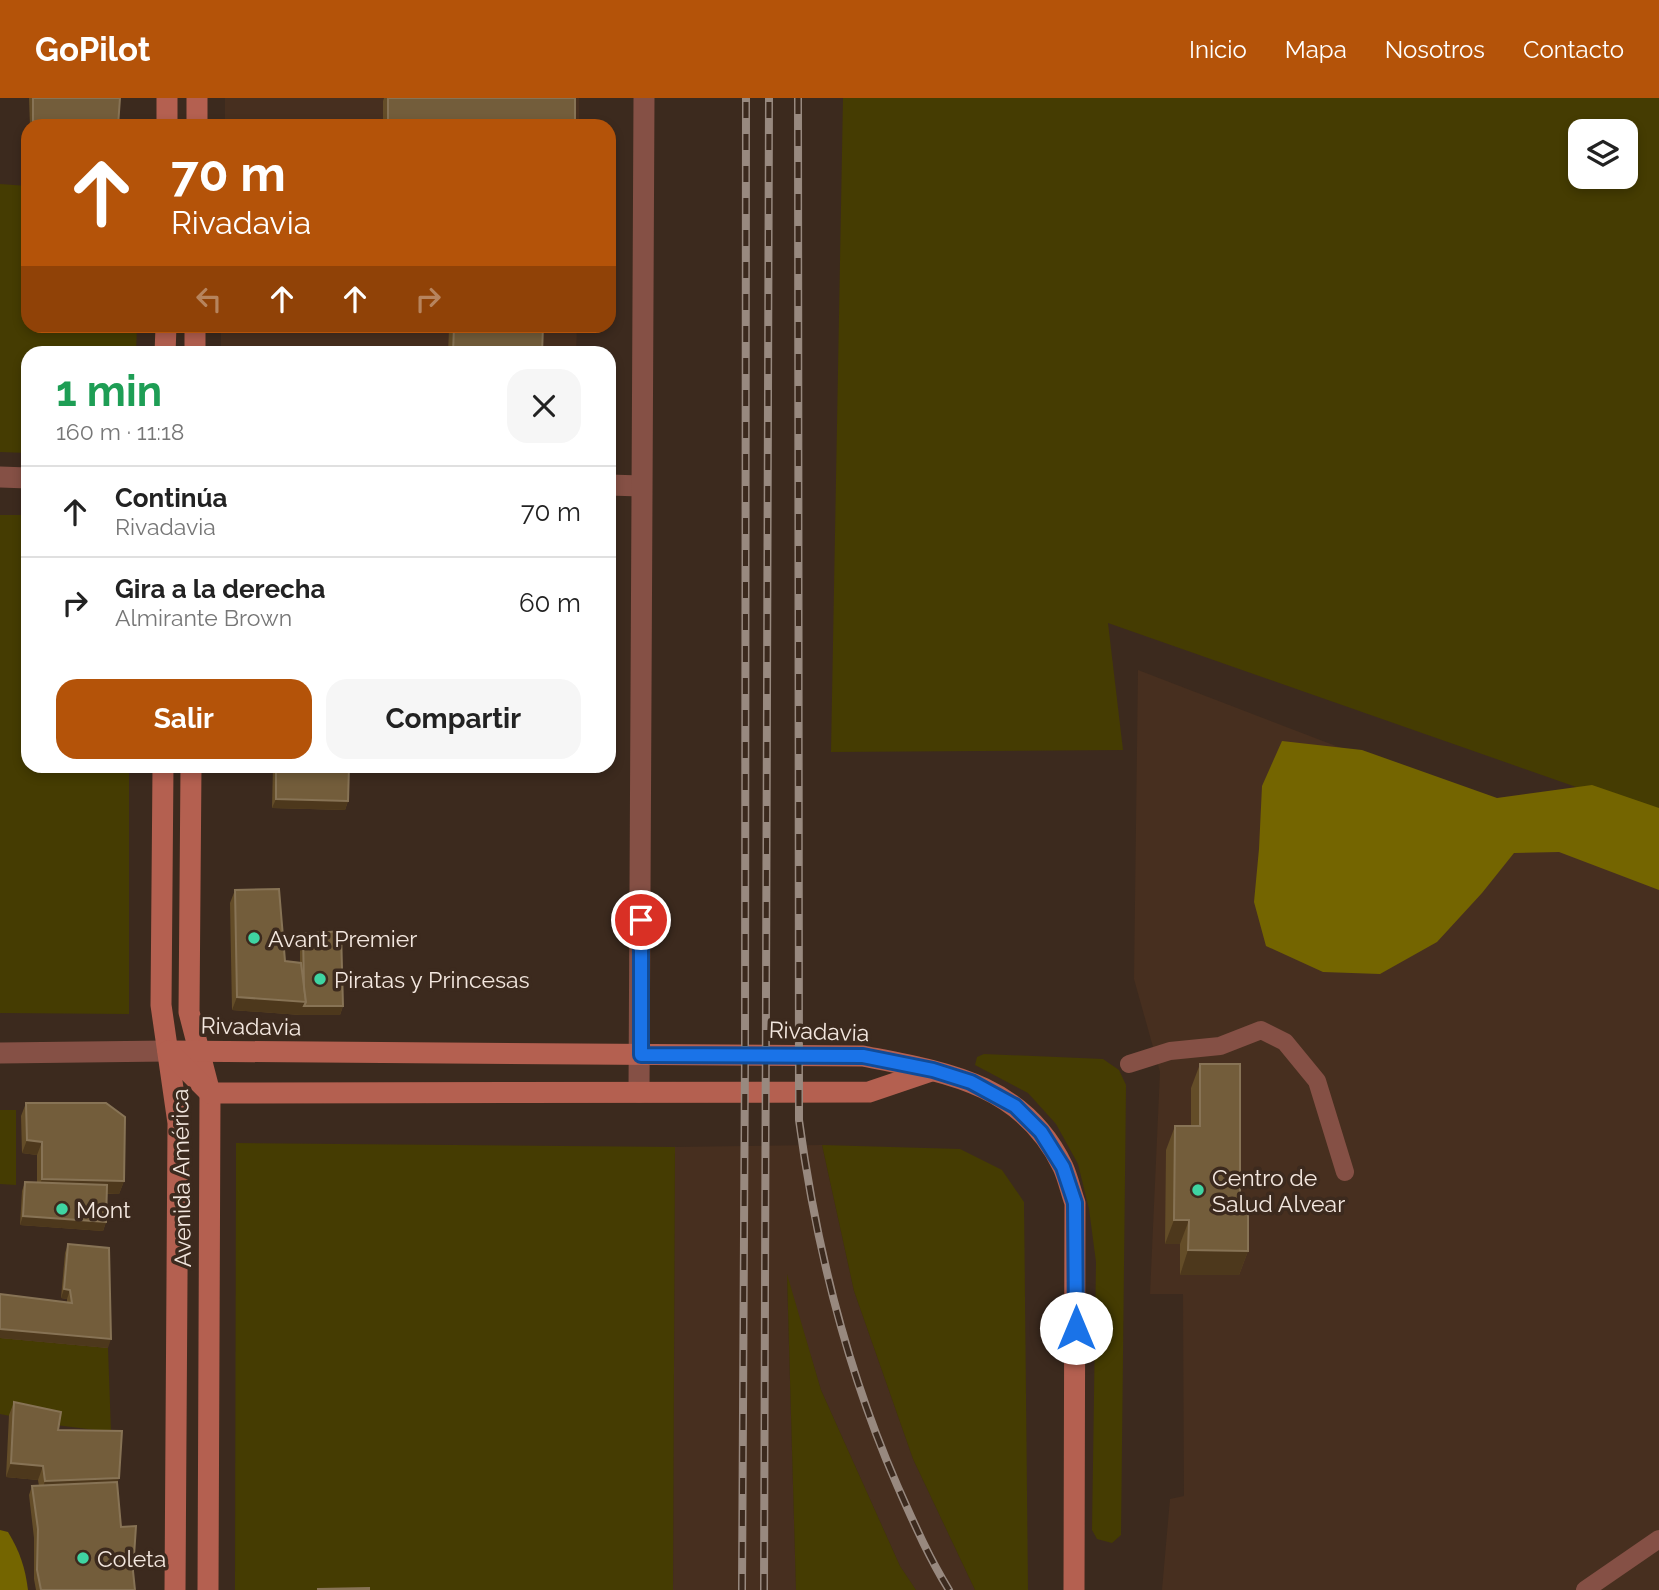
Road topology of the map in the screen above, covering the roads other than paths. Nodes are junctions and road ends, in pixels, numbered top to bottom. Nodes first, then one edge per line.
1 (167, 98) edge
2 (197, 98) edge
3 (644, 98) edge
4 (167, 119) edge
5 (197, 119) edge
6 (0, 477) edge
7 (21, 478) edge
8 (616, 485) edge
9 (641, 486) junction
10 (163, 773) edge
11 (191, 773) edge
12 (168, 1051) junction
13 (199, 1052) junction
14 (0, 1053) edge
15 (641, 1055) junction
16 (1129, 1064) dead end
17 (933, 1070) junction
18 (210, 1093) junction
19 (639, 1093) junction
20 (1345, 1172) dead end
21 (1659, 1539) edge
22 (175, 1590) edge
23 (208, 1590) edge
24 (1074, 1590) edge
25 (1585, 1590) edge

1 - 4 main road
2 - 5 main road
3 - 9 street
6 - 7 street
8 - 9 street
9 - 15 street
10 - 12 main road, Avenida América
11 - 13 main road, Avenida América
12 - 13 main road, Rivadavia
12 - 14 street, Rivadavia
12 - 18 main road, Rivadavia
12 - 22 main road, Avenida América
13 - 15 main road, Rivadavia
13 - 18 main road, Avenida América
15 - 17 main road, Rivadavia
15 - 19 street
16 - 20 lane
17 - 19 main road
17 - 24 main road, Rivadavia
18 - 19 main road
18 - 23 main road, Avenida América
21 - 25 lane

